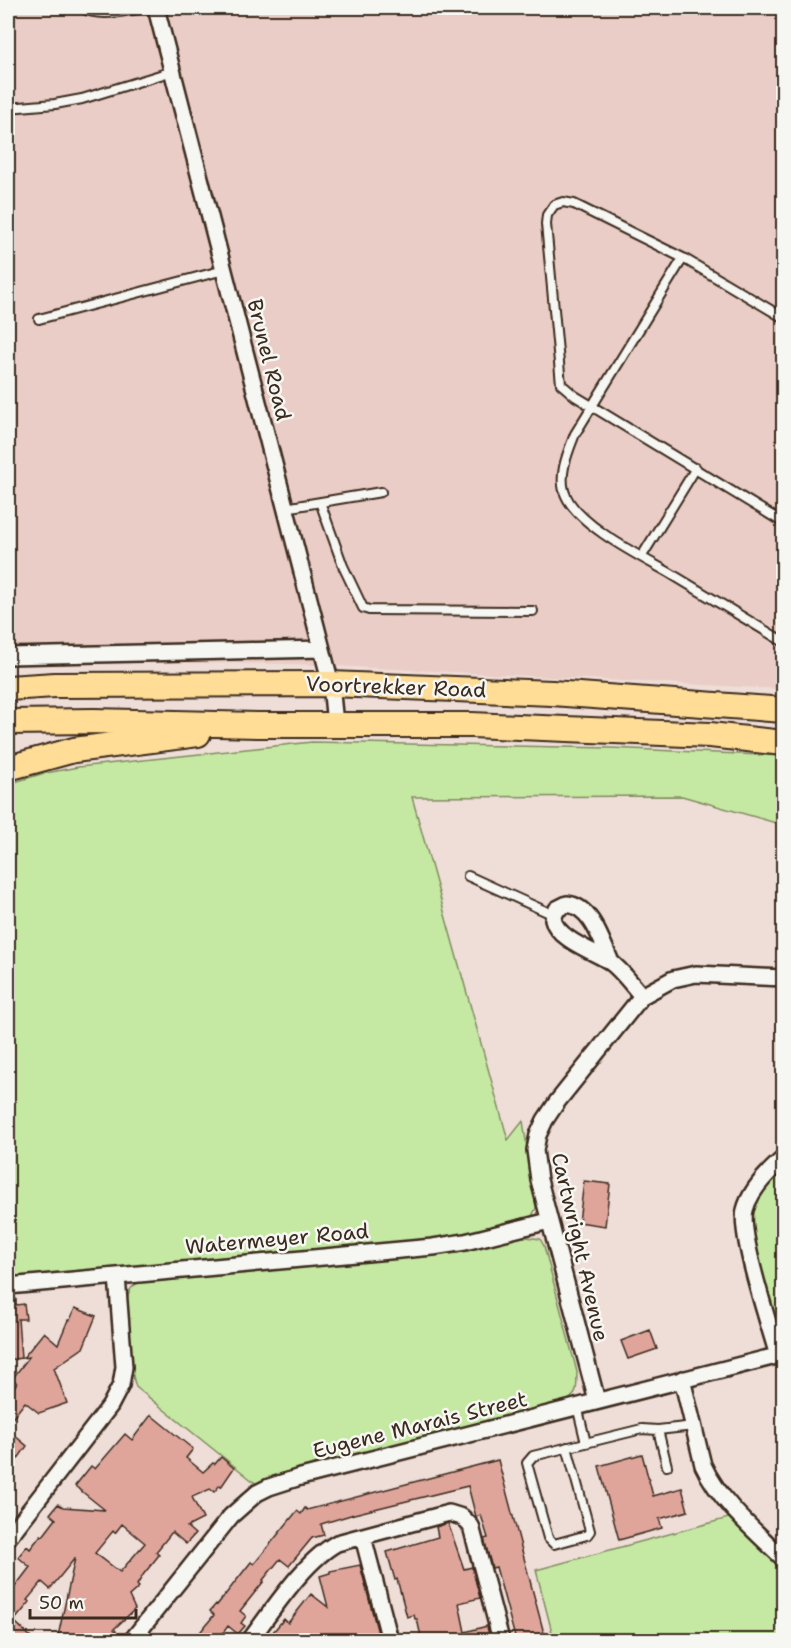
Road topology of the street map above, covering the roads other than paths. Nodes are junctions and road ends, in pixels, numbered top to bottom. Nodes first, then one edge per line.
1 (82, 8) edge
2 (147, 8) edge
3 (156, 8) edge
4 (173, 71) junction
5 (8, 108) edge
6 (683, 258) junction
7 (224, 270) junction
8 (783, 318) edge
9 (39, 319) dead end
10 (591, 405) junction
11 (696, 468) junction
12 (381, 492) dead end
13 (320, 502) junction
14 (285, 508) junction
15 (783, 523) edge
16 (642, 556) junction
17 (533, 611) dead end
18 (783, 642) edge
19 (322, 649) junction
20 (8, 656) edge
21 (8, 676) edge
22 (331, 684) junction
23 (55, 685) junction
24 (8, 688) edge
25 (783, 710) edge
26 (8, 722) edge
27 (335, 724) junction
28 (257, 725) junction
29 (783, 743) edge
30 (10, 765) edge
31 (468, 876) dead end
32 (554, 915) junction
33 (611, 962) junction
34 (783, 978) edge
35 (642, 996) junction
36 (783, 1158) edge
37 (549, 1221) junction
38 (117, 1276) junction
39 (8, 1286) edge
40 (781, 1355) edge
41 (682, 1379) junction
42 (597, 1401) junction
43 (577, 1406) junction
44 (694, 1426) junction
45 (658, 1430) junction
46 (586, 1443) junction
47 (567, 1447) junction
48 (667, 1466) dead end
49 (363, 1536) junction
50 (8, 1537) edge
51 (783, 1559) edge
52 (250, 1640) edge
53 (132, 1641) edge
54 (390, 1641) edge
55 (501, 1641) edge

1 - 2 lane
3 - 4 street, Brunel Road
4 - 5 lane
4 - 7 street, Brunel Road
6 - 8 lane
6 - 10 lane
6 - 10 lane
7 - 9 lane
7 - 14 street, Brunel Road
10 - 11 lane
10 - 16 lane
11 - 15 lane
11 - 16 lane
12 - 13 lane
13 - 14 lane
13 - 17 lane
14 - 19 street, Brunel Road
16 - 18 lane
19 - 20 street
19 - 22 street, Brunel Road
21 - 23 main road
22 - 23 main road, Voortrekker Road
22 - 25 main road, Voortrekker Road
22 - 27 street, Brunel Road
23 - 24 main road, Voortrekker Road
26 - 28 main road, Voortrekker Road
27 - 28 main road, Voortrekker Road
27 - 29 main road, Voortrekker Road
28 - 30 main road
31 - 32 lane
32 - 33 street
32 - 33 street
33 - 35 street
34 - 35 street, Cartwright Avenue
35 - 37 street, Cartwright Avenue
36 - 40 street
37 - 38 street, Watermeyer Road
37 - 42 street, Cartwright Avenue
38 - 39 street, Watermeyer Road
38 - 50 street
40 - 41 street, Eugene Marais Street
41 - 42 street, Eugene Marais Street
41 - 44 street
42 - 43 street, Eugene Marais Street
43 - 46 lane
43 - 53 street, Eugene Marais Street
44 - 45 lane
44 - 51 street
45 - 46 lane
45 - 48 lane
46 - 47 lane
47 - 47 lane
49 - 52 street
49 - 54 street
49 - 55 street

